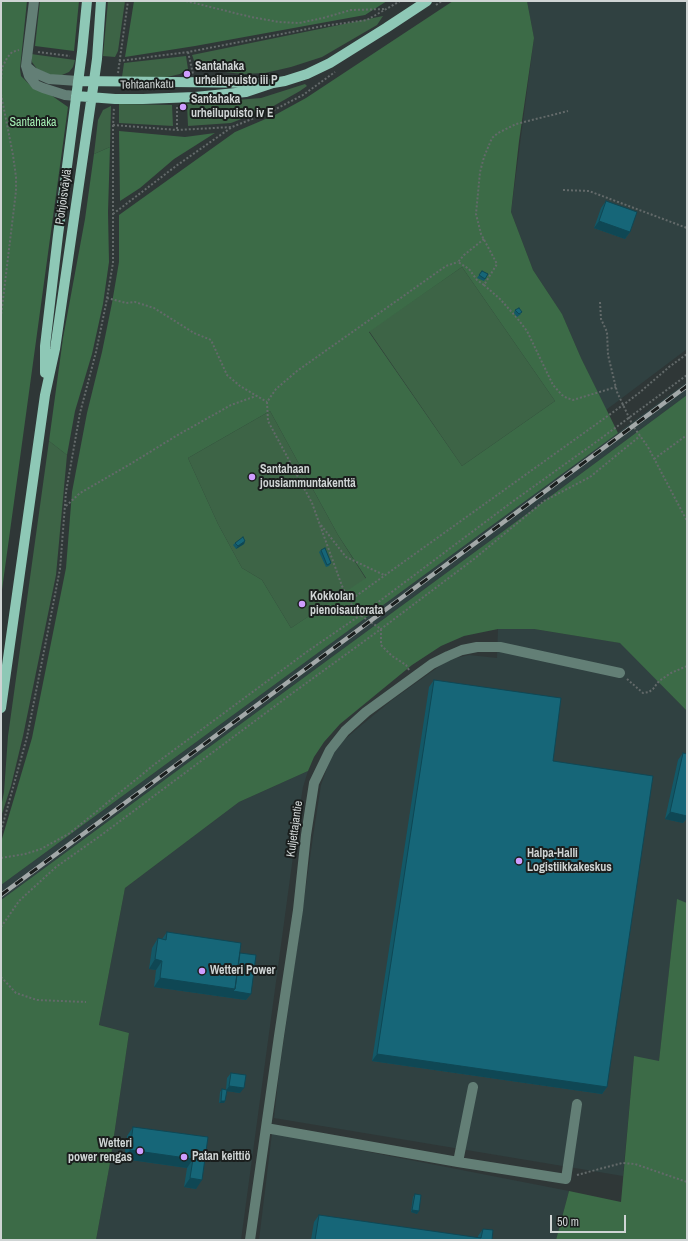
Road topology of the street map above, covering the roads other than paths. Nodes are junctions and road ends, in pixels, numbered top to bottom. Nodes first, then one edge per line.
1 (34, 1) edge
2 (86, 1) edge
3 (101, 1) edge
4 (427, 1) edge
5 (26, 66) junction
6 (78, 81) junction
7 (94, 81) junction
8 (273, 83) junction
9 (76, 96) junction
10 (92, 97) junction
11 (45, 395) junction
12 (620, 673) road end
13 (1, 708) edge
14 (473, 1087) dead end
15 (577, 1104) dead end
16 (266, 1128) junction
17 (458, 1162) junction
18 (250, 1240) edge

1 - 5 street
2 - 6 main road, Pohjoisväylä
3 - 7 main road, Pohjoisväylä
4 - 8 main road, Tehtaankatu
5 - 6 street
5 - 9 street
6 - 7 main road, Tehtaankatu
6 - 9 main road, Pohjoisväylä
7 - 8 main road, Tehtaankatu
7 - 10 main road, Pohjoisväylä
8 - 10 main road, Tehtaankatu
9 - 10 main road, Tehtaankatu
9 - 11 main road, Pohjoisväylä
10 - 11 main road, Pohjoisväylä
11 - 13 main road, Pohjoisväylä
12 - 16 street, Kuljettajantie
14 - 17 street
15 - 17 street
16 - 17 street
16 - 18 street, Kuljettajantie

